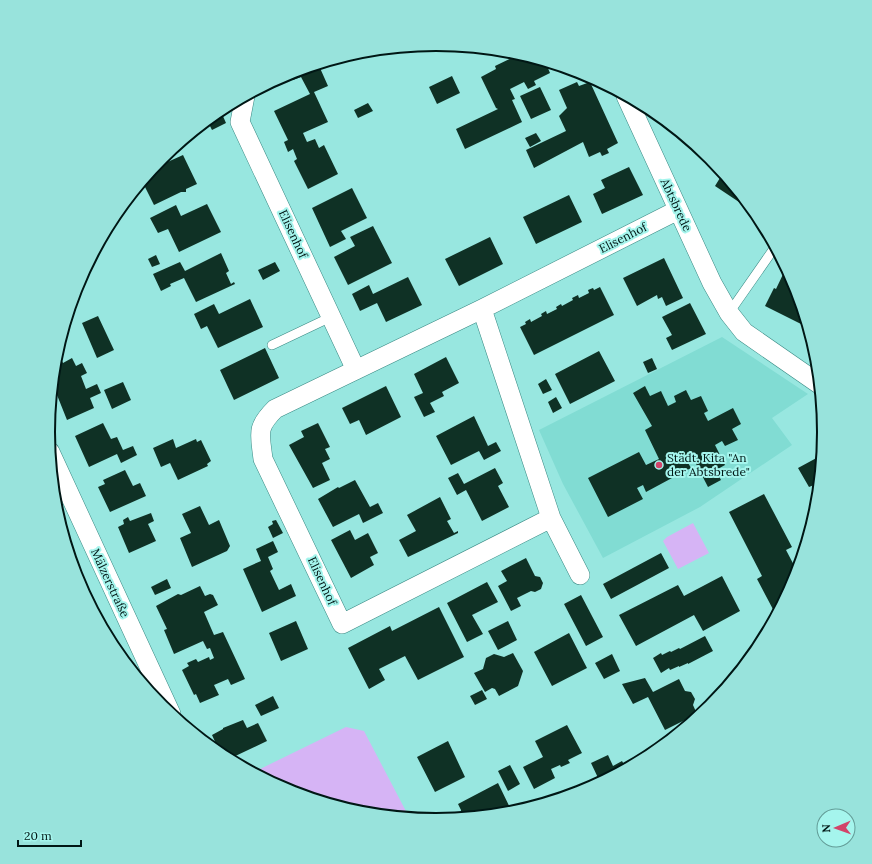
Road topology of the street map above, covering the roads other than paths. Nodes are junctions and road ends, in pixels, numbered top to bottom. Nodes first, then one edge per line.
1 (244, 103) edge
2 (630, 104) edge
3 (678, 210) junction
4 (772, 252) edge
5 (482, 309) junction
6 (729, 313) junction
7 (331, 317) junction
8 (272, 345) dead end
9 (356, 370) junction
10 (814, 380) edge
11 (57, 467) edge
12 (551, 518) junction
13 (580, 575) dead end
14 (163, 697) edge

1 - 7 street, Elisenhof
2 - 3 street, Abtsbrede
3 - 5 street, Elisenhof
3 - 6 street, Abtsbrede
4 - 6 lane
5 - 9 street, Elisenhof
5 - 12 street
6 - 10 street, Abtsbrede
7 - 8 lane
7 - 9 street, Elisenhof
9 - 12 street, Elisenhof
11 - 14 street, Mälzerstraße
12 - 13 street

